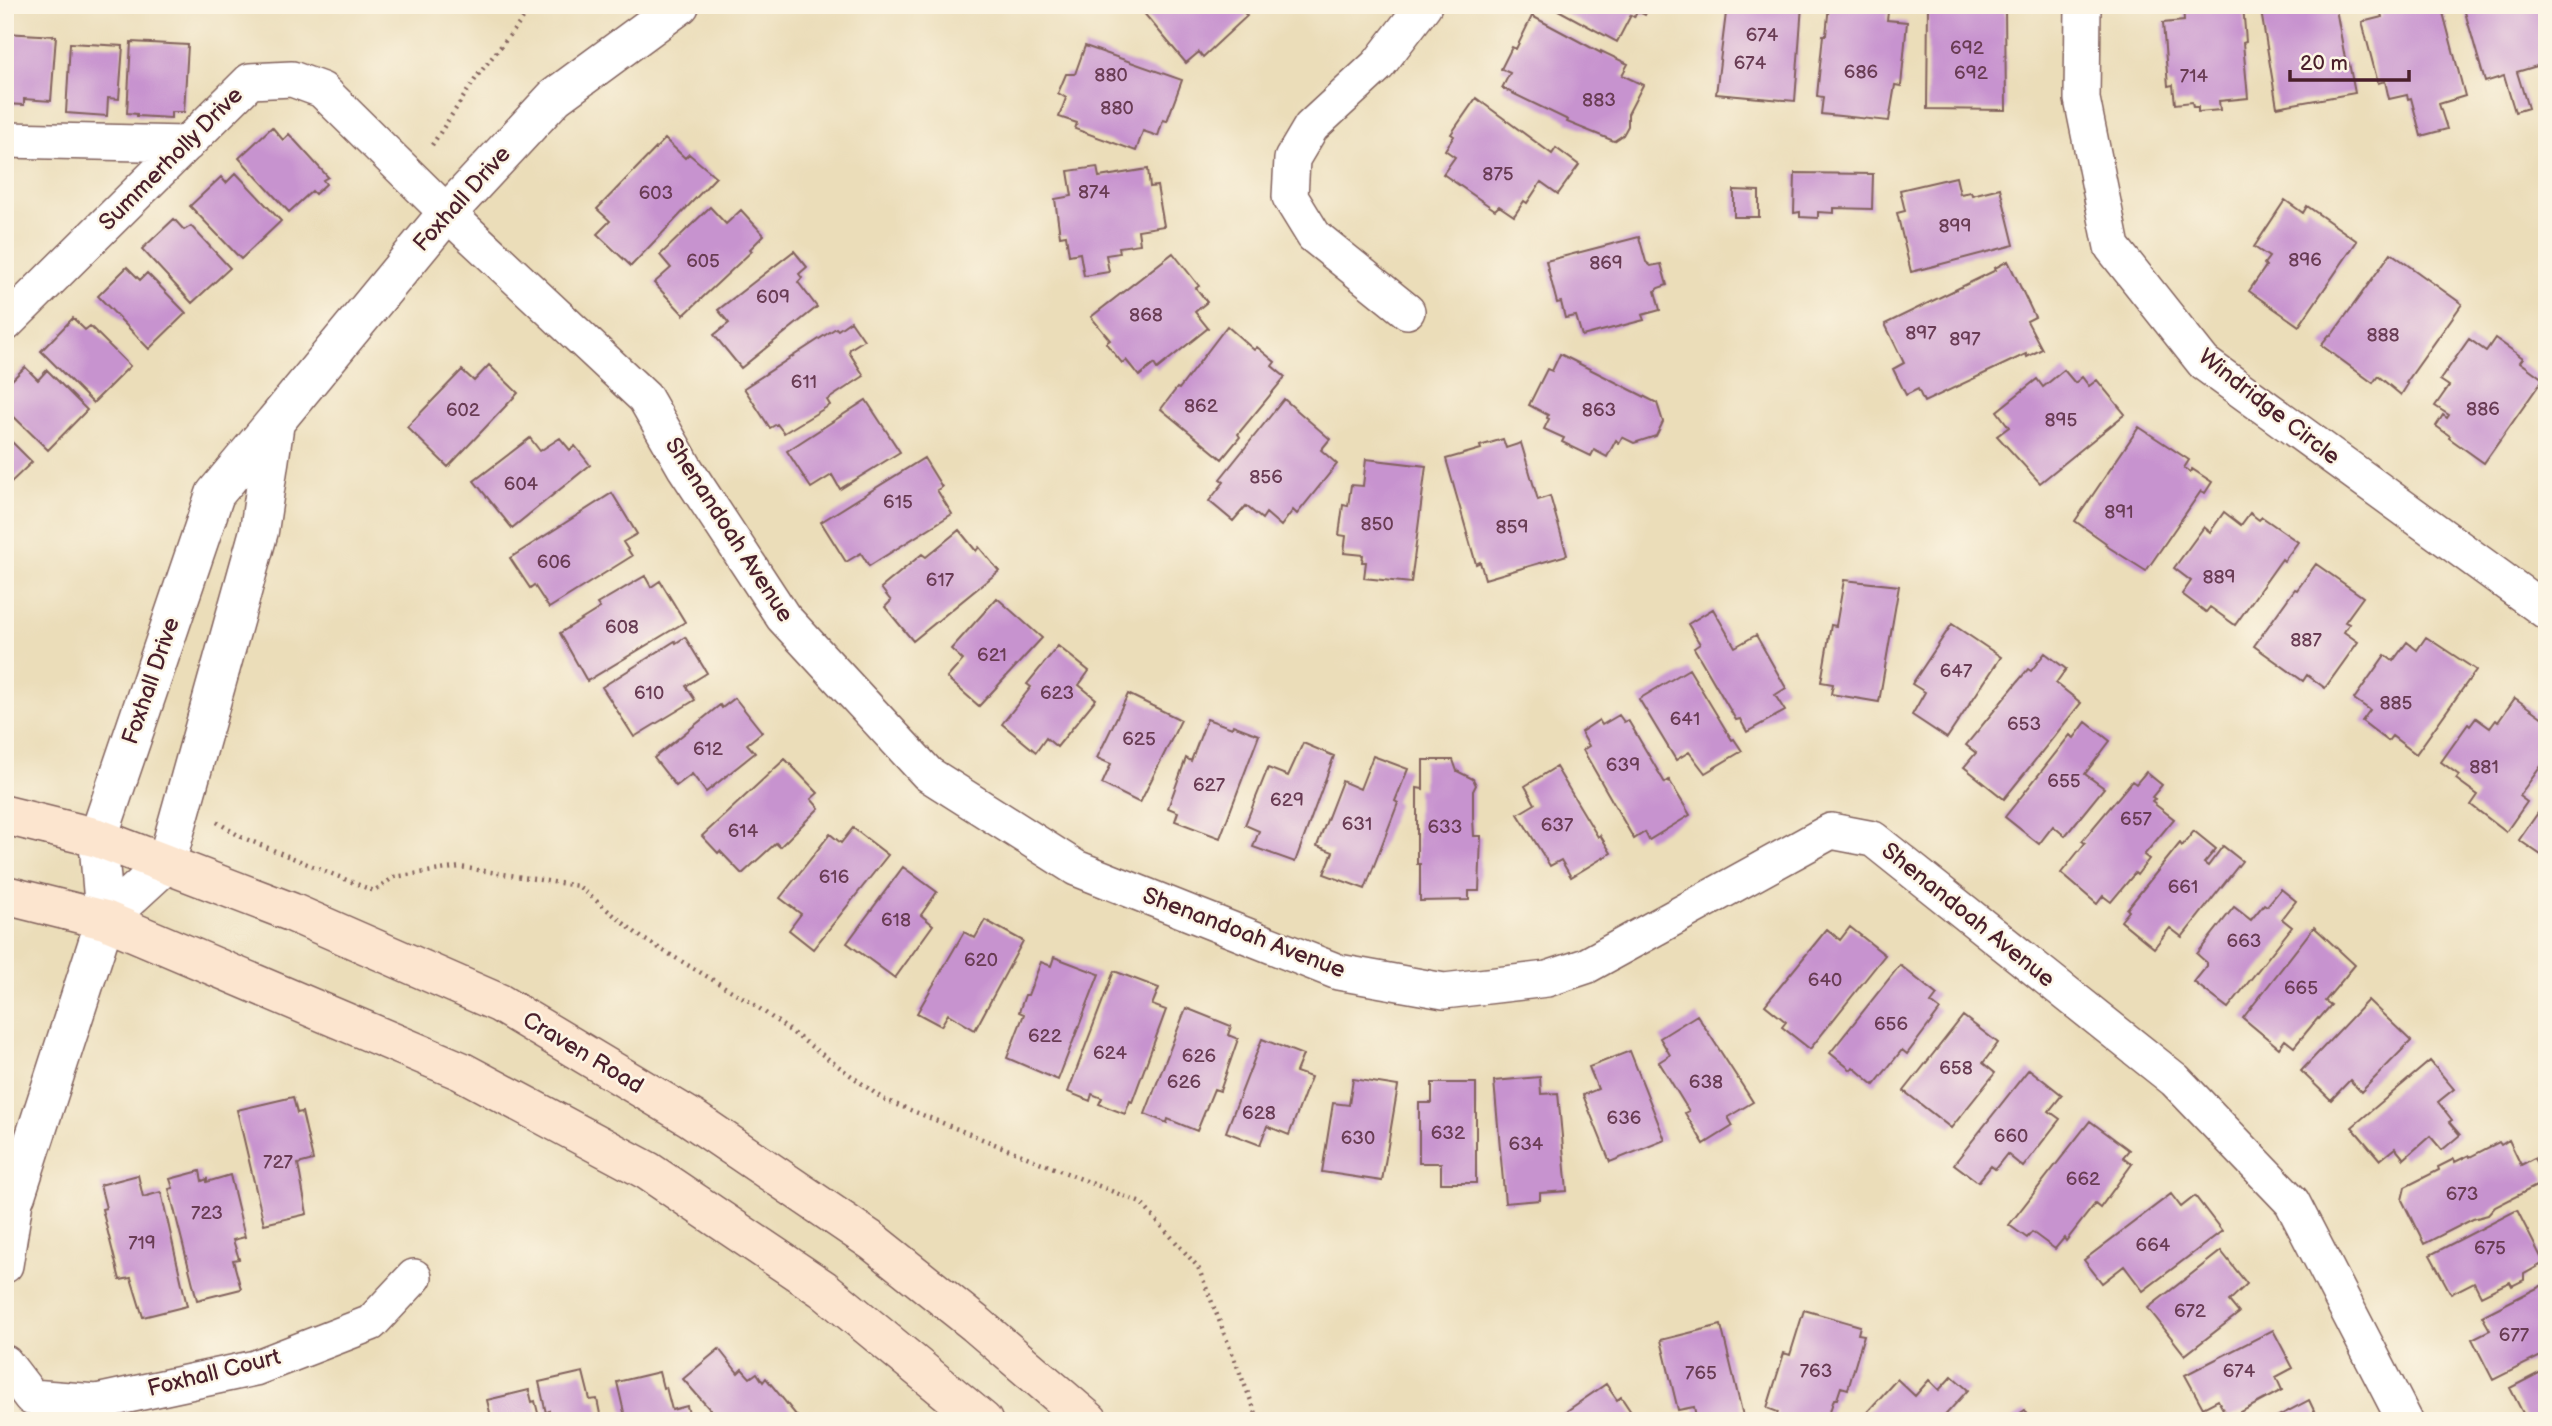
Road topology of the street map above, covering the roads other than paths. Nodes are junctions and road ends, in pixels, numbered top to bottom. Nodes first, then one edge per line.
1 (680, 5) edge
2 (1424, 5) edge
3 (2083, 5) edge
4 (5, 140) edge
5 (187, 144) junction
6 (447, 213) junction
7 (1407, 312) dead end
8 (5, 324) edge
9 (275, 422) junction
10 (2547, 612) edge
11 (5, 815) edge
12 (98, 838) junction
13 (166, 864) junction
14 (5, 895) edge
15 (105, 920) junction
16 (10, 1194) edge
17 (5, 1265) edge
18 (414, 1277) dead end
19 (5, 1363) edge
20 (983, 1421) edge
21 (1089, 1421) edge
22 (2405, 1421) edge

1 - 6 street, Foxhall Drive
2 - 7 street
3 - 10 street, Windridge Circle
4 - 5 street
5 - 6 street, Summerholly Drive
5 - 8 street, Summerholly Drive
6 - 9 street, Foxhall Drive
6 - 22 street, Shenandoah Avenue
9 - 12 street, Foxhall Drive
9 - 13 street
11 - 12 main road, Craven Road
12 - 13 main road, Craven Road
12 - 15 street, Foxhall Drive
13 - 15 street, Foxhall Drive
13 - 21 main road, Craven Road
14 - 15 main road
15 - 16 street, Foxhall Drive
15 - 20 main road
16 - 17 street
18 - 19 street, Foxhall Court

